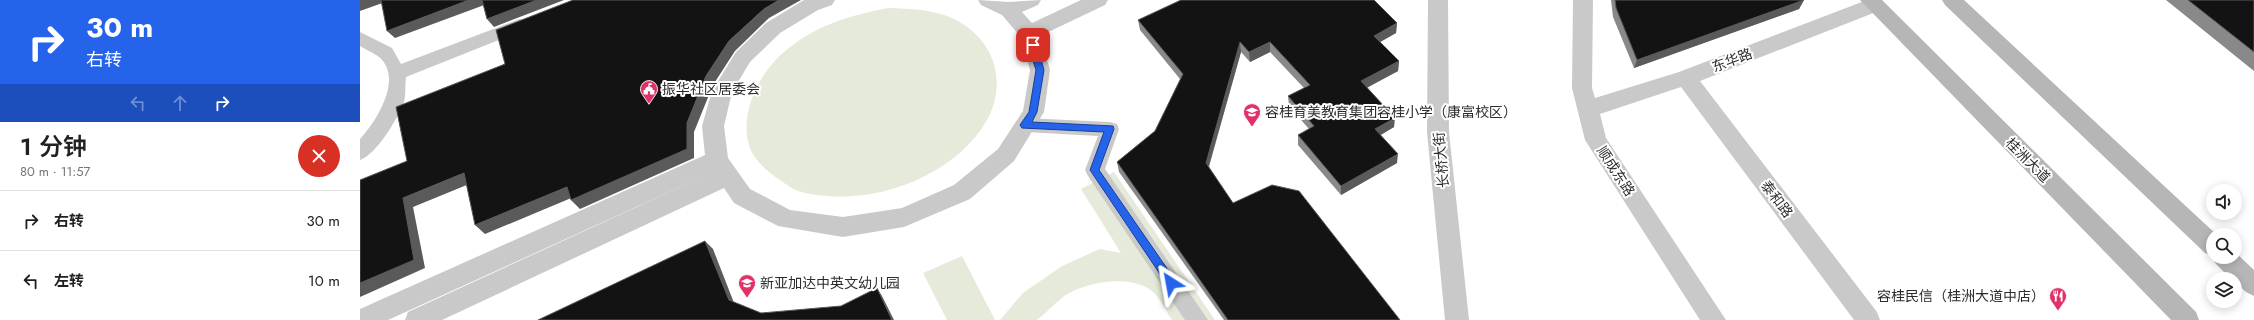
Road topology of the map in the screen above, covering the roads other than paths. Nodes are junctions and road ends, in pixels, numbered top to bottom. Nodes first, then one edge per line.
1 (988, 0) edge
2 (1031, 0) edge
3 (1098, 0) edge
4 (1438, 0) edge
5 (1583, 0) edge
6 (1952, 0) edge
7 (814, 2) edge
8 (1872, 2) edge
9 (1008, 10) junction
10 (534, 20) edge
11 (1029, 33) junction
12 (360, 38) edge
13 (397, 73) junction
14 (1686, 78) junction
15 (1588, 109) junction
16 (1025, 125) junction
17 (360, 152) edge
18 (723, 168) junction
19 (2206, 239) edge
20 (2232, 264) edge
21 (2254, 285) edge
22 (362, 320) edge
23 (417, 320) edge
24 (1197, 320) edge
25 (1457, 320) edge
26 (1714, 320) edge
27 (1868, 320) edge
28 (2187, 320) edge

1 - 9 street
2 - 9 street
3 - 11 street
4 - 25 street, 长桥大街
5 - 15 street, 顺成东路
6 - 19 main road
7 - 18 street
8 - 14 street, 东华路
8 - 28 main road, 桂洲大道
9 - 11 street
10 - 13 lane
11 - 16 street
12 - 13 lane
13 - 17 lane
14 - 15 street, 东华路
14 - 27 street, 泰和路
15 - 26 street, 顺成东路
16 - 18 street
16 - 24 lane
18 - 22 street
18 - 23 street
20 - 21 main road

